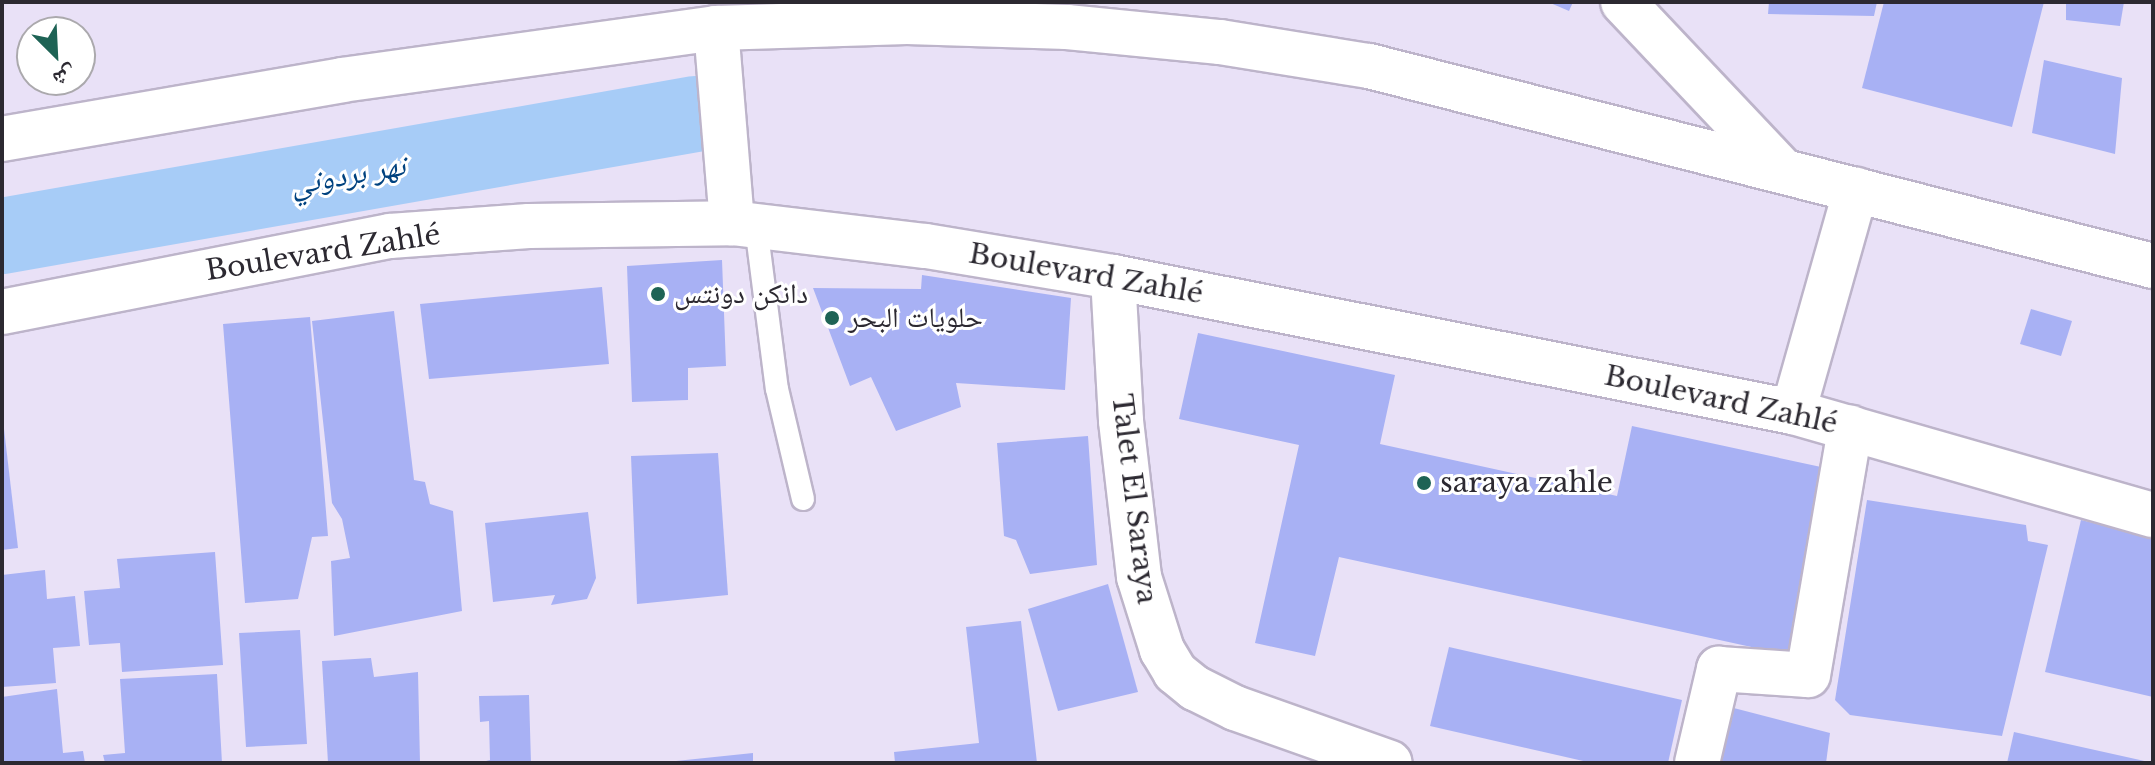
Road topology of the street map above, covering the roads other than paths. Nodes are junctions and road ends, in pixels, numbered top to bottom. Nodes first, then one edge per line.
1 (1623, 2) edge
2 (716, 28) junction
3 (2, 139) edge
4 (1782, 170) junction
5 (1856, 190) junction
6 (744, 224) junction
7 (2153, 266) edge
8 (1113, 277) junction
9 (2, 312) edge
10 (1793, 412) junction
11 (1850, 428) junction
12 (803, 499) dead end
13 (2153, 515) edge
14 (1390, 763) edge
15 (1697, 763) edge

1 - 4 main road
2 - 3 main road
2 - 4 main road
2 - 6 main road
4 - 5 main road
5 - 7 main road
5 - 10 main road
6 - 8 main road, Boulevard Zahlé
6 - 9 main road, Boulevard Zahlé
6 - 12 lane
8 - 10 main road, Boulevard Zahlé
8 - 14 main road, Talet El Saraya
10 - 11 main road, Boulevard Zahlé
11 - 13 main road, Boulevard Zahlé
11 - 15 main road

